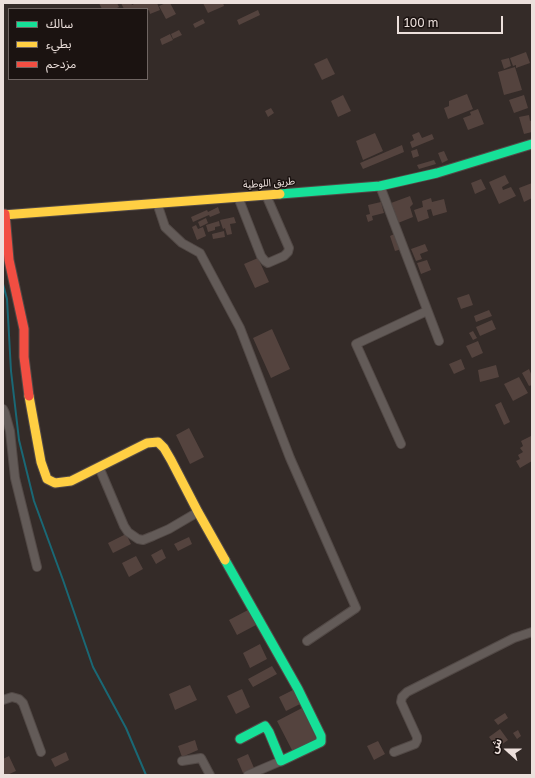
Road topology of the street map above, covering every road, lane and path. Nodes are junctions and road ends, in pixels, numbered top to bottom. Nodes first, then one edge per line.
1 (532, 144) edge
2 (380, 186) junction
3 (266, 195) junction
4 (238, 197) junction
5 (157, 203) junction
6 (4, 215) edge
7 (427, 311) junction
8 (439, 341) dead end
9 (3, 409) edge
10 (401, 444) dead end
11 (99, 467) junction
12 (198, 512) junction
13 (37, 567) dead end
14 (532, 632) edge
15 (307, 641) dead end
16 (3, 700) edge
17 (240, 739) dead end
18 (41, 752) dead end
19 (394, 752) dead end
20 (182, 761) dead end
21 (281, 761) junction
22 (210, 775) edge
23 (248, 775) edge

1 - 2 street, طريق اللوطية
2 - 3 street, طريق اللوطية
2 - 7 street
3 - 4 street, طريق اللوطية
3 - 4 street
4 - 5 street, طريق اللوطية
5 - 6 street, طريق اللوطية
5 - 15 street
6 - 11 street
7 - 8 street
7 - 10 street
9 - 13 street
11 - 12 street
11 - 12 street
12 - 21 street
14 - 19 street
16 - 18 street
17 - 21 street
20 - 22 street
21 - 23 street

